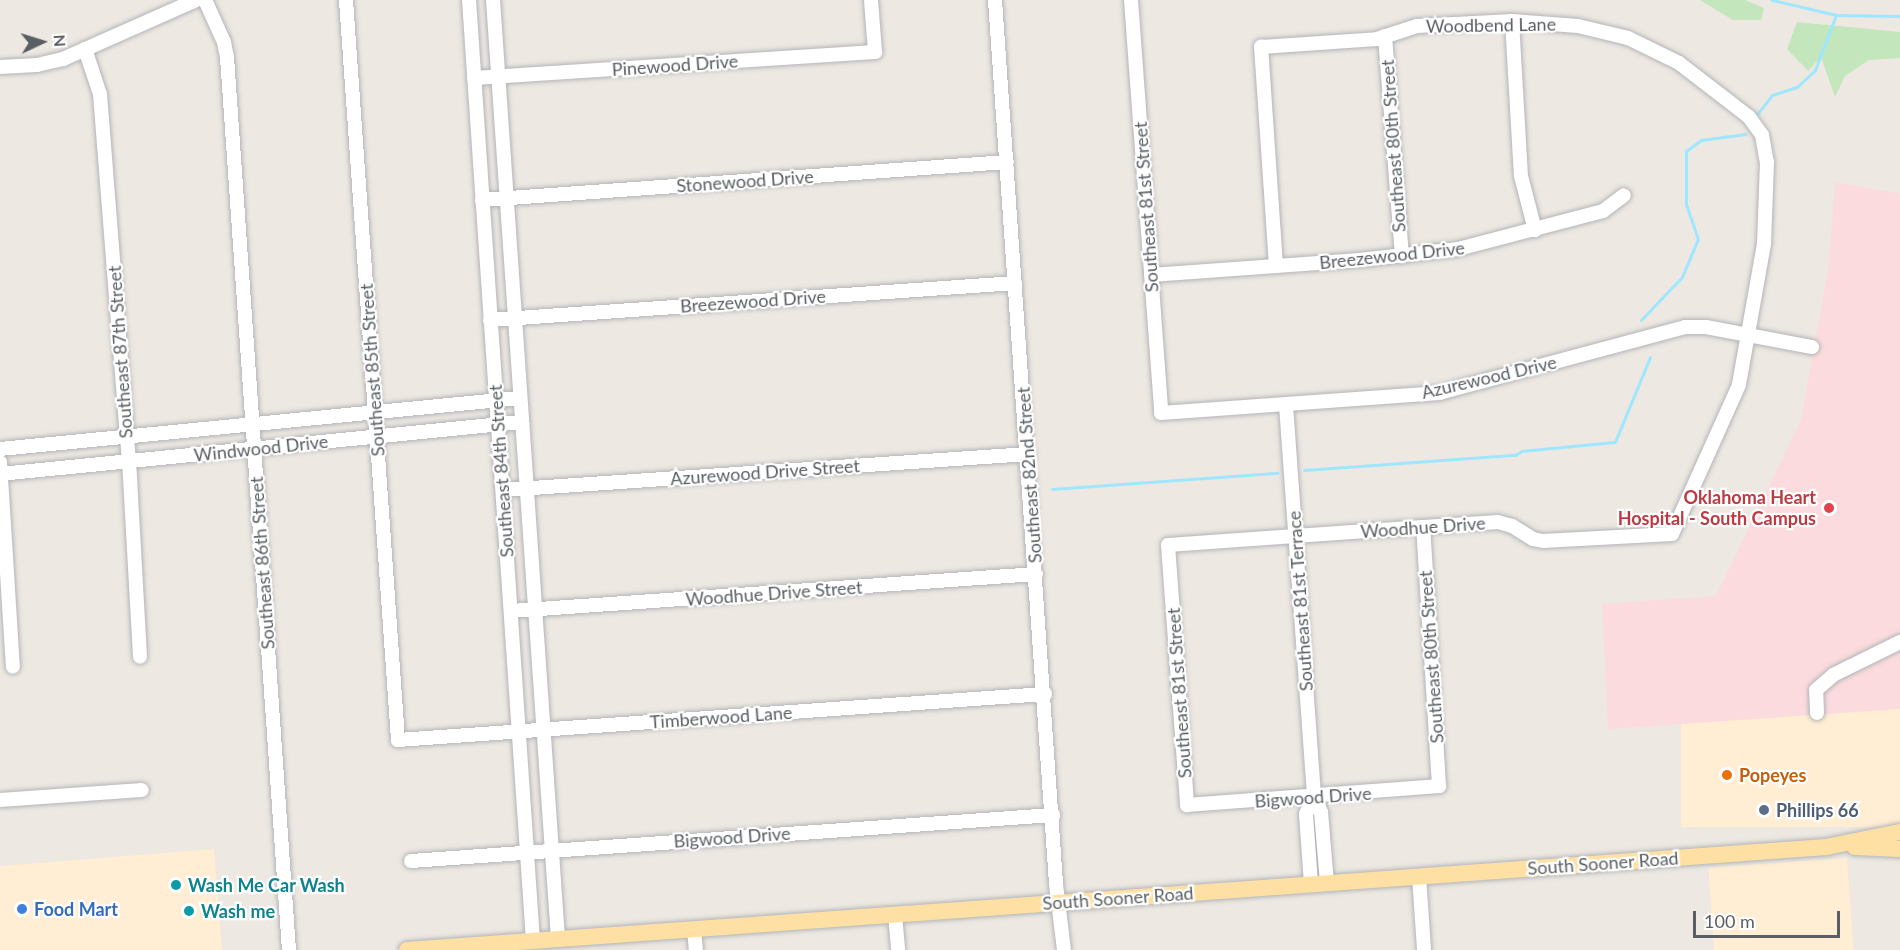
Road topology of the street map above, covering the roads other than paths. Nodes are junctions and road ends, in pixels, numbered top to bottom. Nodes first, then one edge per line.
1 (196, 0) edge
2 (206, 0) edge
3 (346, 0) edge
4 (469, 0) edge
5 (493, 0) edge
6 (871, 0) edge
7 (995, 0) edge
8 (1131, 0) edge
9 (1512, 21) junction
10 (1385, 36) junction
11 (85, 49) junction
12 (0, 67) edge
13 (498, 77) junction
14 (474, 78) junction
15 (1007, 162) junction
16 (1624, 195) dead end
17 (507, 198) junction
18 (482, 200) junction
19 (1535, 230) junction
20 (1402, 256) junction
21 (1276, 266) junction
22 (1151, 275) junction
23 (1015, 283) junction
24 (515, 318) junction
25 (490, 320) junction
26 (1748, 335) junction
27 (1812, 347) dead end
28 (520, 398) junction
29 (496, 400) junction
30 (1286, 405) junction
31 (375, 412) junction
32 (1161, 413) joint
33 (522, 422) junction
34 (252, 424) junction
35 (498, 424) junction
36 (127, 436) junction
37 (377, 436) junction
38 (254, 448) junction
39 (0, 449) edge
40 (1028, 454) junction
41 (129, 460) junction
42 (0, 462) edge
43 (0, 473) edge
44 (527, 488) junction
45 (503, 490) junction
46 (1422, 527) junction
47 (1672, 534) joint
48 (1295, 537) junction
49 (1168, 545) joint
50 (1036, 574) junction
51 (536, 609) junction
52 (512, 611) junction
53 (1900, 642) edge
54 (141, 657) dead end
55 (13, 667) dead end
56 (1045, 694) junction
57 (1817, 713) dead end
58 (543, 729) junction
59 (518, 731) junction
60 (398, 740) joint
61 (1439, 786) joint
62 (142, 790) dead end
63 (1314, 796) junction
64 (0, 800) edge
65 (1186, 805) joint
66 (1053, 815) junction
67 (1900, 832) edge
68 (1830, 846) junction
69 (1900, 849) edge
70 (551, 850) junction
71 (526, 852) junction
72 (411, 861) dead end
73 (1419, 876) junction
74 (1319, 884) junction
75 (1059, 902) junction
76 (896, 914) junction
77 (694, 929) junction
78 (558, 939) junction
79 (533, 941) junction
80 (476, 947) edge
81 (290, 950) edge
82 (406, 950) edge
83 (696, 950) edge
84 (898, 950) edge
85 (1064, 950) edge
86 (1424, 950) edge

1 - 11 street
2 - 34 street, Southeast 86th Street
3 - 31 street, Southeast 85th Street
4 - 14 street, Southeast 84th Street
5 - 13 street, Southeast 84th Street
6 - 13 street, Pinewood Drive
7 - 15 street, Southeast 82nd Street
8 - 22 street, Southeast 81st Street
9 - 10 street, Woodbend Lane
9 - 19 street
9 - 26 street, Woodbend Lane
10 - 20 street, Southeast 80th Street
10 - 21 street, Woodbend Lane
11 - 12 street
11 - 36 street, Southeast 87th Street
13 - 14 street, Pinewood Drive
13 - 17 street, Southeast 84th Street
14 - 18 street, Southeast 84th Street
15 - 17 street, Stonewood Drive
15 - 23 street, Southeast 82nd Street
16 - 19 street, Breezewood Drive
17 - 18 street, Stonewood Drive
17 - 24 street, Southeast 84th Street
18 - 25 street, Southeast 84th Street
19 - 20 street, Breezewood Drive
20 - 21 street, Breezewood Drive
21 - 22 street, Breezewood Drive
22 - 32 street, Southeast 81st Street
23 - 24 street, Breezewood Drive
23 - 40 street, Southeast 82nd Street
24 - 25 street, Breezewood Drive
24 - 28 street, Southeast 84th Street
25 - 29 street, Southeast 84th Street
26 - 27 street, Azurewood Drive
26 - 30 street, Azurewood Drive
26 - 47 street, Woodbend Lane
28 - 29 street, Windwood Drive
28 - 33 street, Southeast 84th Street
29 - 31 street, Windwood Drive
29 - 35 street, Southeast 84th Street
30 - 32 street, Azurewood Drive
30 - 48 street, Southeast 81st Terrace
31 - 34 street, Windwood Drive
31 - 37 street, Southeast 85th Street
33 - 35 street, Windwood Drive
33 - 44 street, Southeast 84th Street
34 - 36 street, Windwood Drive
34 - 38 street, Southeast 86th Street
35 - 37 street, Windwood Drive
35 - 45 street, Southeast 84th Street
36 - 39 street, Windwood Drive
36 - 41 street, Southeast 87th Street
37 - 38 street, Windwood Drive
37 - 60 street, Southeast 85th Street
38 - 41 street, Windwood Drive
38 - 81 street, Southeast 86th Street
40 - 44 street, Azurewood Drive Street
40 - 50 street, Southeast 82nd Street
41 - 43 street, Windwood Drive
41 - 54 street, Southeast 87th Street
42 - 43 street
43 - 55 street
44 - 45 street, Azurewood Drive Street
44 - 51 street, Southeast 84th Street
45 - 52 street, Southeast 84th Street
46 - 47 street, Woodhue Drive
46 - 48 street, Woodhue Drive
46 - 61 street, Southeast 80th Street
48 - 49 street, Woodhue Drive
48 - 63 street, Southeast 81st Terrace
49 - 65 street, Southeast 81st Street
50 - 51 street, Woodhue Drive Street
50 - 56 street, Southeast 82nd Street
51 - 52 street, Woodhue Drive Street
51 - 58 street, Southeast 84th Street
52 - 59 street, Southeast 84th Street
53 - 57 street
56 - 58 street, Timberwood Lane
56 - 66 street, Southeast 82nd Street
58 - 59 street, Timberwood Lane
58 - 70 street, Southeast 84th Street
59 - 60 street, Timberwood Lane
59 - 71 street, Southeast 84th Street
61 - 63 street, Bigwood Drive
62 - 64 street
63 - 65 street, Bigwood Drive
63 - 74 street, Southeast 81st Terrace
66 - 70 street, Bigwood Drive
66 - 75 street, Southeast 82nd Street
67 - 68 main road, South Sooner Road
68 - 69 main road, South Sooner Road
68 - 73 main road, South Sooner Road
70 - 71 street, Bigwood Drive
70 - 78 street, Southeast 84th Street
71 - 72 street, Bigwood Drive
71 - 79 street, Southeast 84th Street
73 - 74 main road, South Sooner Road
73 - 86 street
74 - 75 main road, South Sooner Road
75 - 76 main road, South Sooner Road
75 - 85 street, Southeast 82nd Street
76 - 77 main road, South Sooner Road
76 - 84 street
77 - 78 main road, South Sooner Road
77 - 83 street
78 - 79 main road, South Sooner Road
79 - 80 main road, South Sooner Road
80 - 82 main road, South Sooner Road

